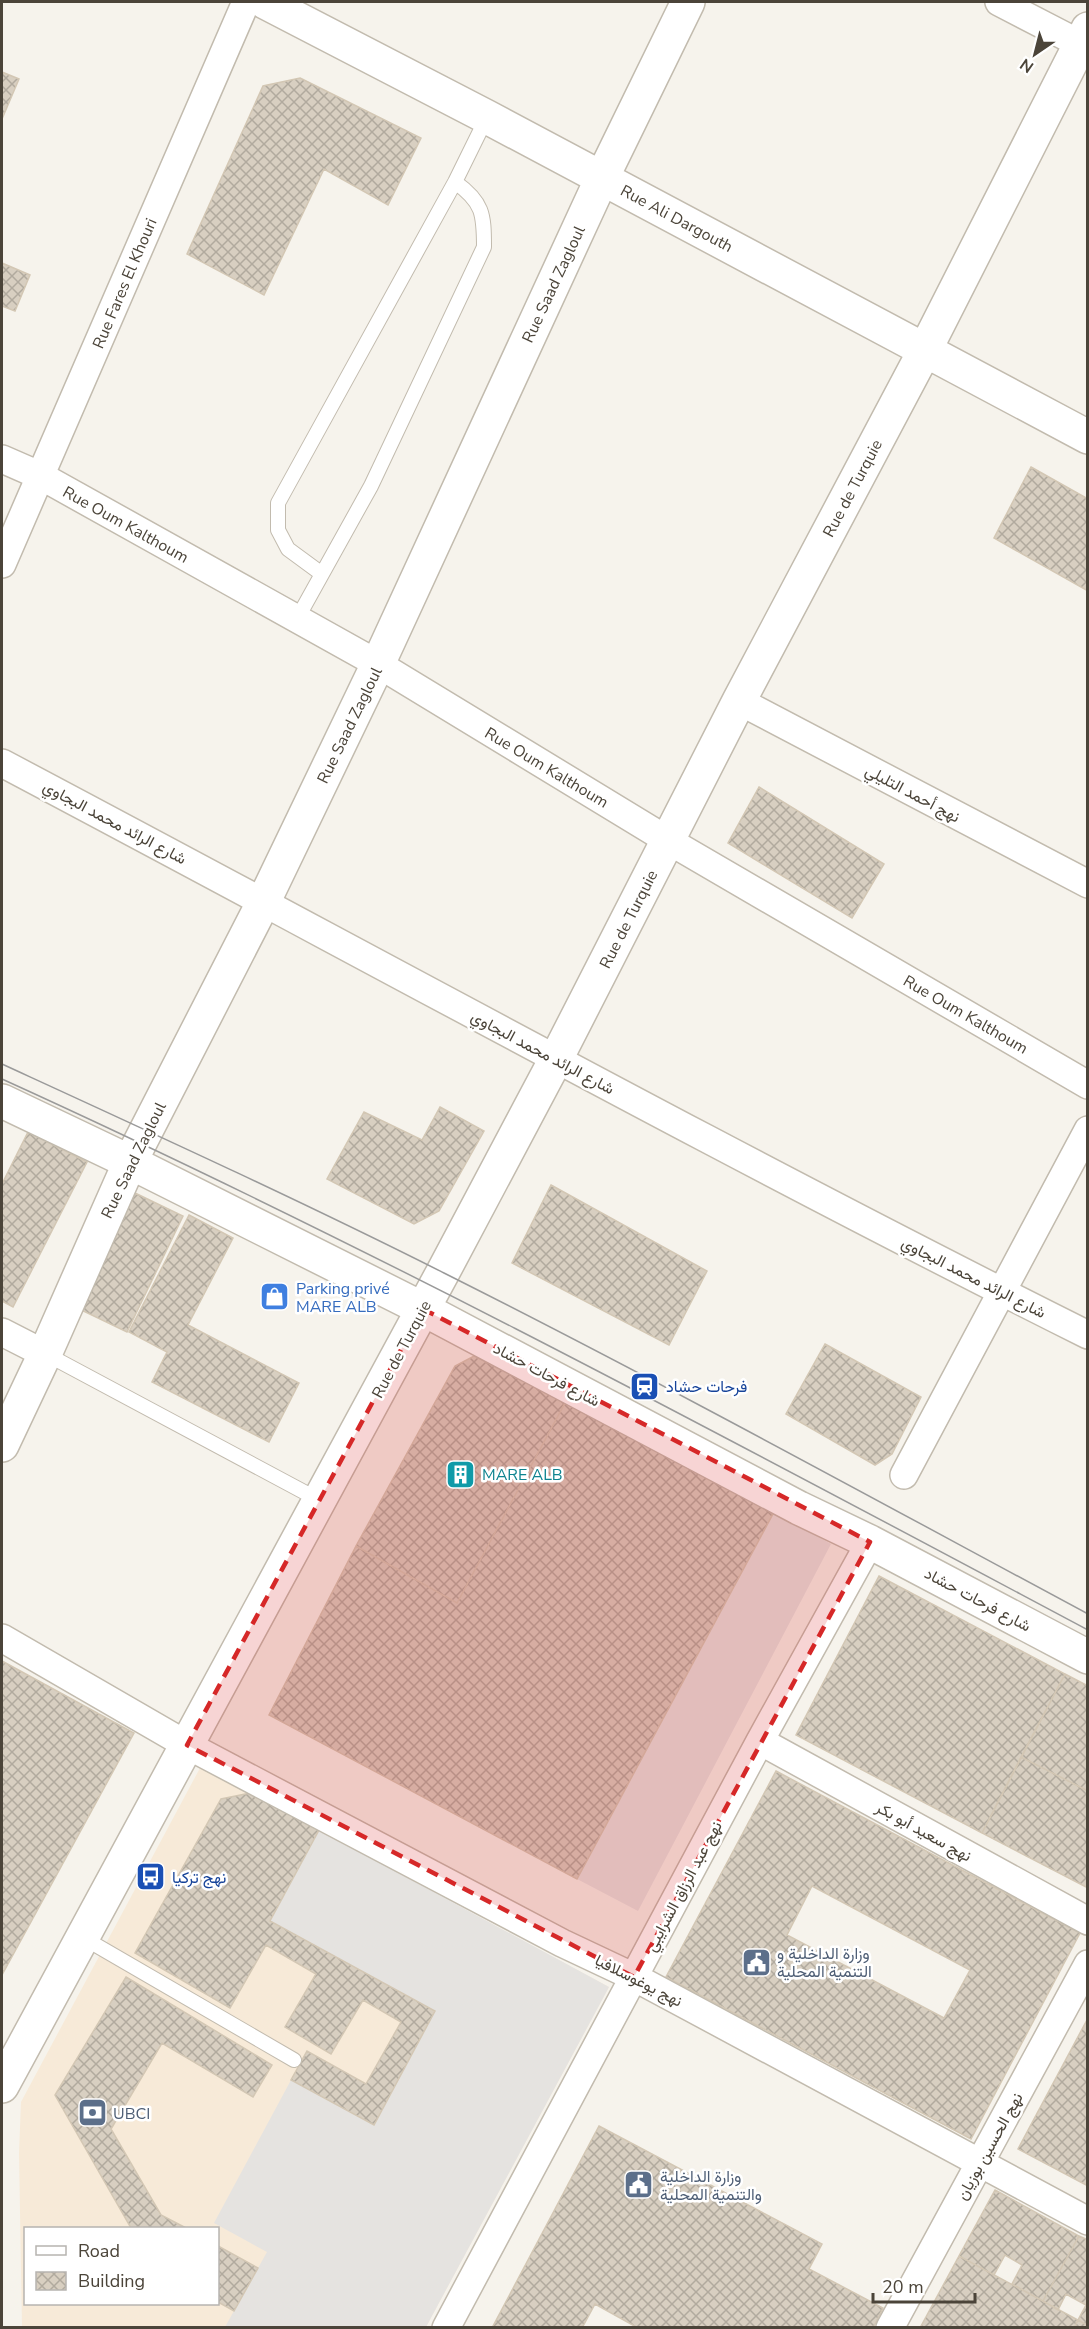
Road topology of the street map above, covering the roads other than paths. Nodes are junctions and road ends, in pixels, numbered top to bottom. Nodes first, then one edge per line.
1 (246, 2) edge
2 (265, 2) edge
3 (688, 2) edge
4 (999, 2) edge
5 (1085, 40) edge
6 (488, 117) junction
7 (602, 178) junction
8 (455, 182) junction
9 (925, 350) junction
10 (1088, 437) edge
11 (2, 459) edge
12 (41, 476) junction
13 (2, 564) edge
14 (322, 574) junction
15 (297, 619) junction
16 (378, 664) junction
17 (739, 701) junction
18 (2, 763) edge
19 (669, 841) junction
20 (1088, 884) edge
21 (264, 901) junction
22 (556, 1059) junction
23 (1088, 1085) edge
24 (2, 1101) edge
25 (1088, 1130) edge
26 (130, 1162) junction
27 (1002, 1292) junction
28 (423, 1309) junction
29 (2, 1332) edge
30 (1088, 1335) edge
31 (45, 1354) junction
32 (2, 1444) edge
33 (904, 1475) dead end
34 (319, 1500) junction
35 (870, 1542) junction
36 (2, 1638) edge
37 (1088, 1657) edge
38 (760, 1741) junction
39 (187, 1745) junction
40 (1088, 1921) edge
41 (82, 1937) junction
42 (1088, 1964) edge
43 (634, 1977) junction
44 (294, 2060) dead end
45 (2, 2086) edge
46 (979, 2163) junction
47 (1088, 2221) edge
48 (446, 2328) edge
49 (890, 2328) edge

1 - 12 street, Rue Fares El Khouri
2 - 6 street, Rue Ali Dargouth
3 - 7 street, Rue Saad Zagloul
4 - 5 street
5 - 9 street, Rue de Turquie
6 - 7 street, Rue Ali Dargouth
6 - 8 lane
7 - 9 street, Rue Ali Dargouth
7 - 16 street, Rue Saad Zagloul
8 - 14 lane
8 - 14 lane
9 - 10 street, Rue Ali Dargouth
9 - 17 street, Rue de Turquie
11 - 12 street, Rue Oum Kalthoum
12 - 13 street, Rue Fares El Khouri
12 - 15 street, Rue Oum Kalthoum
14 - 15 lane
15 - 16 street, Rue Oum Kalthoum
16 - 19 street, Rue Oum Kalthoum
16 - 21 street, Rue Saad Zagloul
17 - 19 street, Rue de Turquie
17 - 20 street, نهج أحمد التليلي
18 - 21 street, شارع الرائد محمد البجاوي
19 - 22 street, Rue de Turquie
19 - 23 street, Rue Oum Kalthoum
21 - 22 street, شارع الرائد محمد البجاوي
21 - 26 street, Rue Saad Zagloul
22 - 27 street, شارع الرائد محمد البجاوي
22 - 28 street, Rue de Turquie
24 - 26 street, شارع فرحات حشاد
25 - 27 street
26 - 28 street, شارع فرحات حشاد
26 - 31 street, Rue Saad Zagloul
27 - 30 street, شارع الرائد محمد البجاوي
27 - 33 street
28 - 34 street, Rue de Turquie
28 - 35 street, شارع فرحات حشاد
29 - 31 street
31 - 32 street, Rue Saad Zagloul
31 - 34 lane
34 - 39 street, Rue de Turquie
35 - 37 street, شارع فرحات حشاد
35 - 38 street, نهج عبد الرزاق الشرايبي
36 - 39 street, نهج يوغوسلافيا
38 - 40 street, نهج سعيد أبو بكر
38 - 43 street, نهج عبد الرزاق الشرايبي
39 - 41 street, Rue de Turquie
39 - 43 street, نهج يوغوسلافيا
41 - 44 lane
41 - 45 street
42 - 46 street, نهج الحسين بوزيان
43 - 46 street, نهج يوغوسلافيا
43 - 48 street, نهج عبد الرزاق الشرايبي
46 - 47 street, نهج يوغوسلافيا
46 - 49 street, نهج الحسين بوزيان

